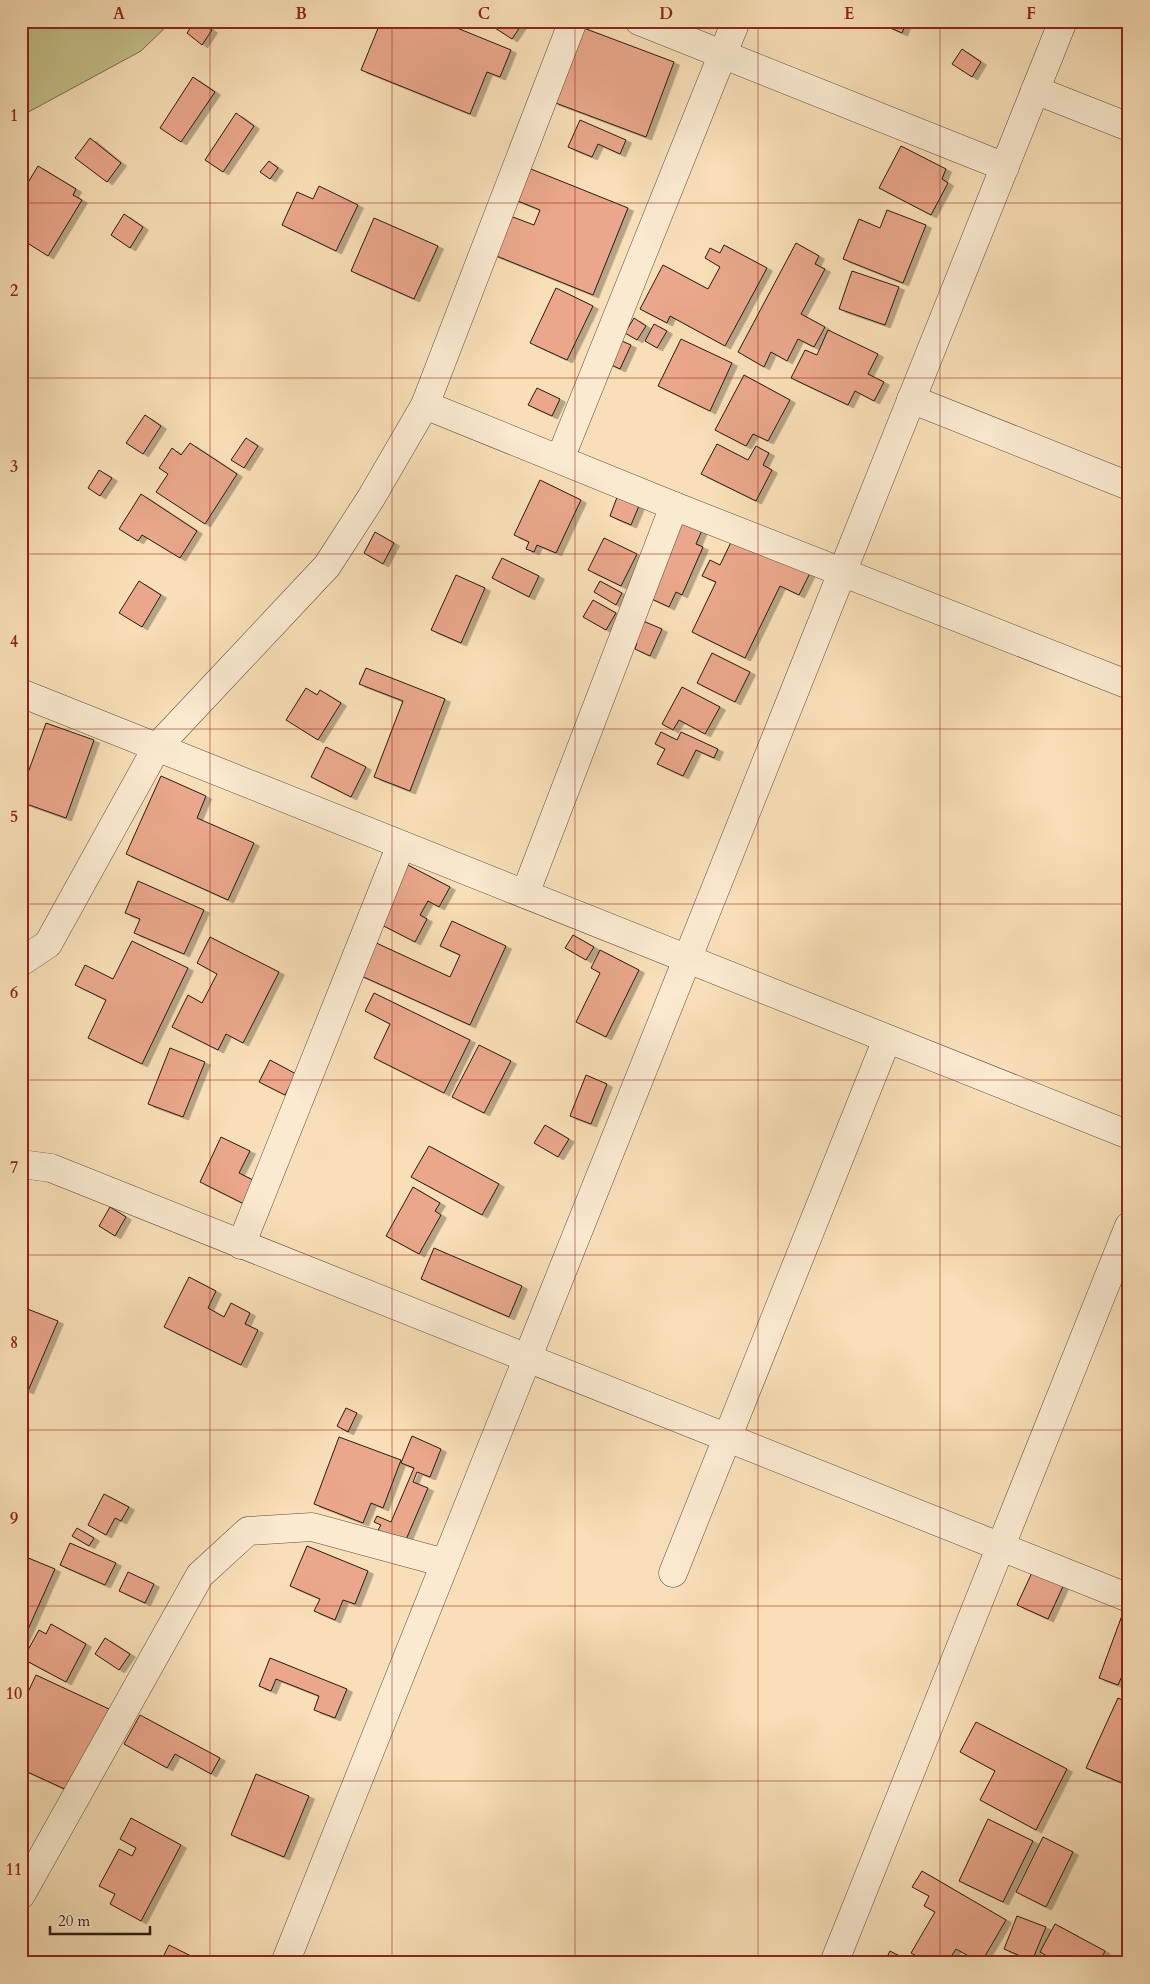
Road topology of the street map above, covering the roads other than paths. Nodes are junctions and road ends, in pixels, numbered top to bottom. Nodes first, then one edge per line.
1 (573, 21) edge
2 (639, 21) edge
3 (736, 21) edge
4 (1063, 21) edge
5 (722, 54) junction
6 (1035, 90) junction
7 (1129, 127) edge
8 (1005, 167) junction
9 (911, 399) junction
10 (425, 405) junction
11 (560, 459) junction
12 (1129, 486) edge
13 (674, 506) junction
14 (843, 571) junction
15 (1129, 685) edge
16 (21, 693) edge
17 (156, 747) junction
18 (402, 845) junction
19 (525, 894) junction
20 (687, 959) junction
21 (21, 962) edge
22 (887, 1039) junction
23 (1129, 1135) edge
24 (21, 1164) edge
25 (1129, 1226) edge
26 (241, 1245) junction
27 (527, 1358) junction
28 (727, 1438) junction
29 (1000, 1547) junction
30 (445, 1563) junction
31 (673, 1573) dead end
32 (1129, 1598) edge
33 (21, 1895) edge
34 (285, 1963) edge
35 (834, 1963) edge

1 - 10 street
2 - 5 street
3 - 5 street
4 - 6 street
5 - 8 street
5 - 11 street
6 - 7 street
6 - 8 street
8 - 9 street
9 - 12 street
9 - 14 street
10 - 11 street
10 - 17 street
11 - 13 street
13 - 14 street
13 - 19 street
14 - 15 street
14 - 20 street
16 - 17 street
17 - 18 street
17 - 21 street
18 - 19 street
18 - 26 street
19 - 20 street
20 - 22 street
20 - 27 street
22 - 23 street
22 - 28 street
24 - 26 street
25 - 29 street
26 - 27 street
27 - 28 street
27 - 30 street
28 - 29 street
28 - 31 street
29 - 32 street
29 - 35 street
30 - 33 street
30 - 34 street

